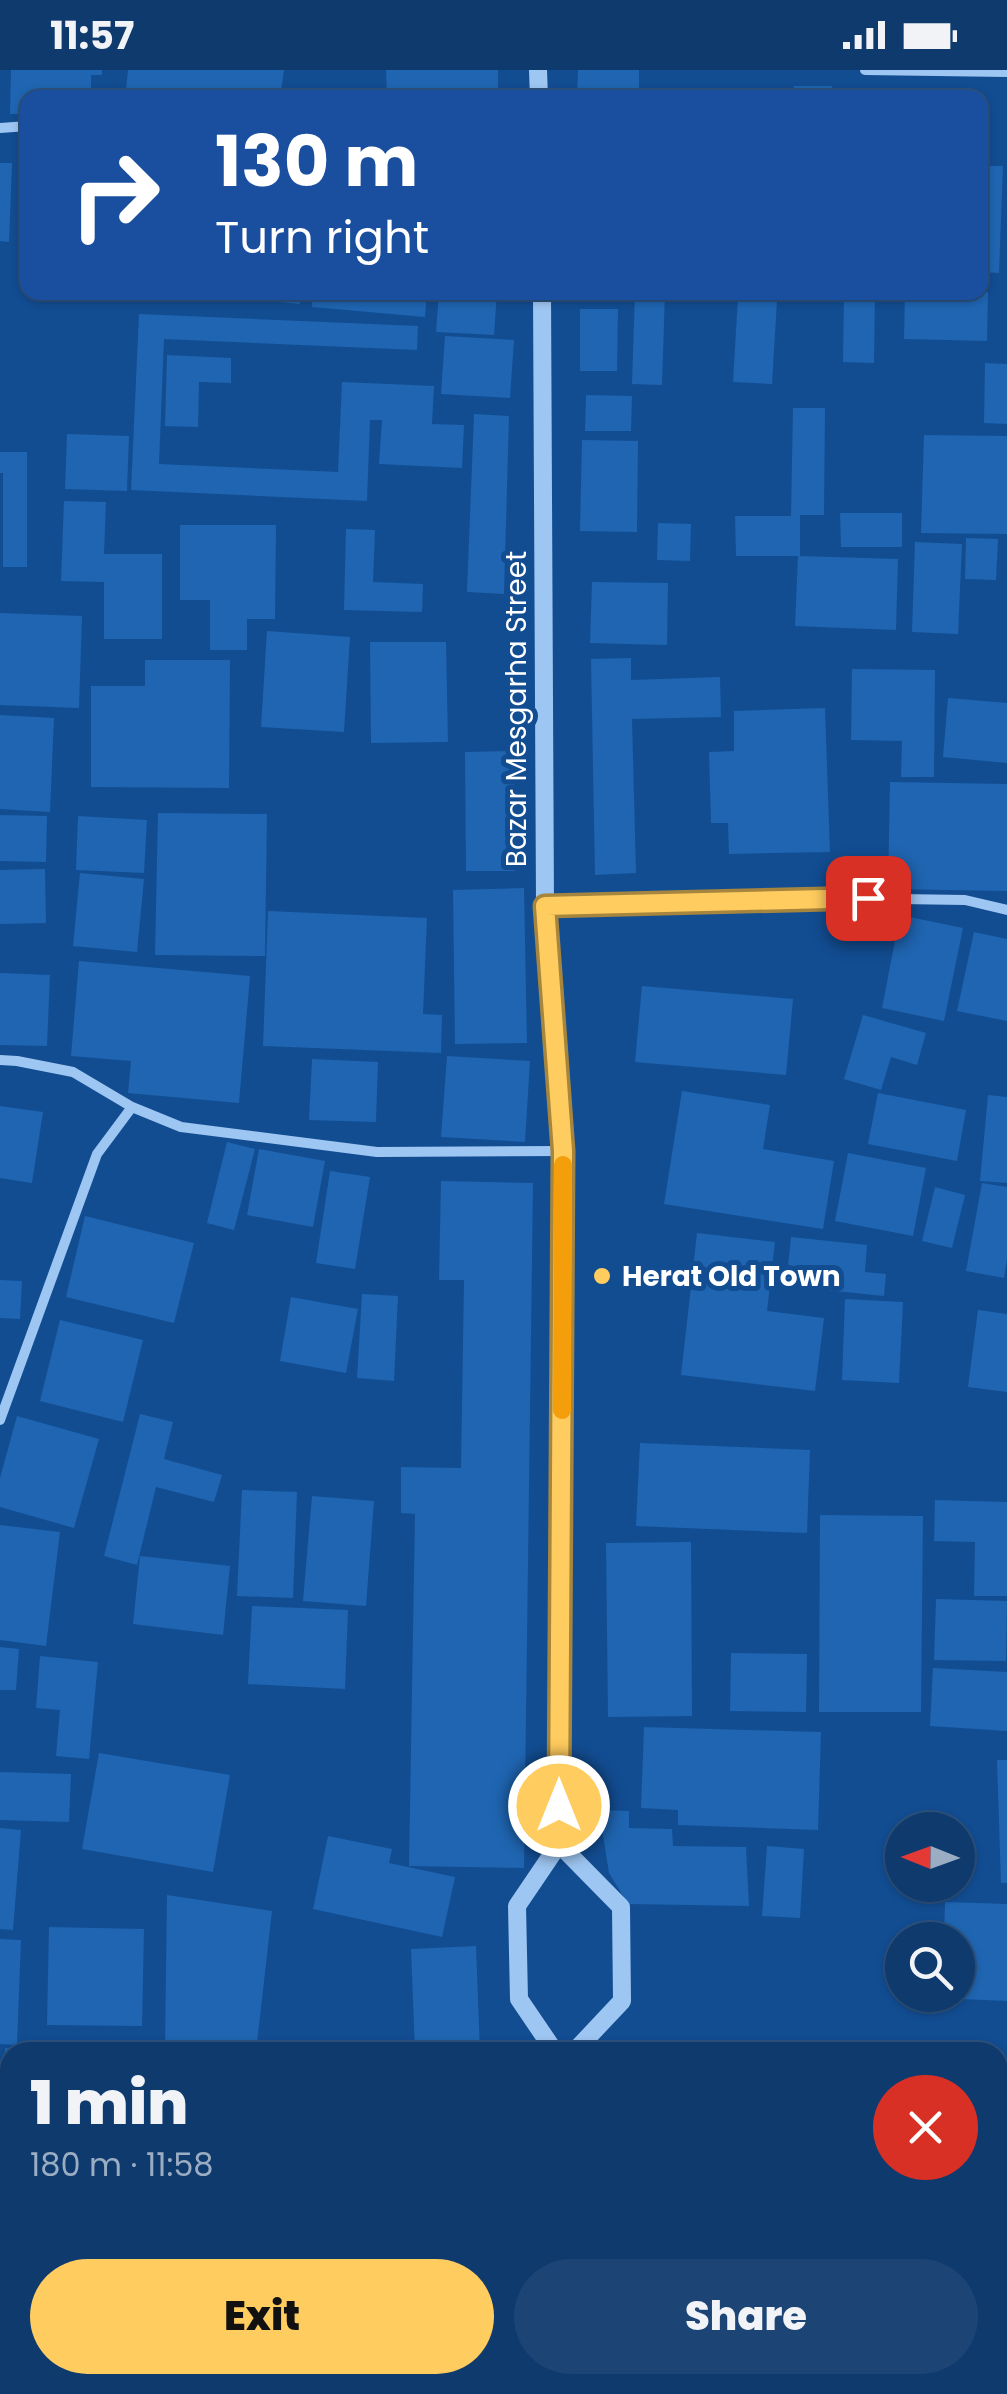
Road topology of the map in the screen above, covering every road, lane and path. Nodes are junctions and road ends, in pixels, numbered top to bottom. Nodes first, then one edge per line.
1 (864, 70) edge
2 (1007, 72) edge
3 (542, 300) edge
4 (545, 906) junction
5 (1007, 910) edge
6 (0, 1060) edge
7 (132, 1107) junction
8 (563, 1151) junction
9 (0, 1420) edge
10 (559, 1844) junction
11 (548, 2042) edge
12 (583, 2042) edge

1 - 2 street
3 - 4 street, Bazar Mesgarha Street
4 - 5 street
4 - 8 street, Bazar Mesgarha Street
6 - 7 street
7 - 8 street
7 - 9 street
8 - 10 street, Bazar Mesgarha Street
10 - 11 street
10 - 12 street

